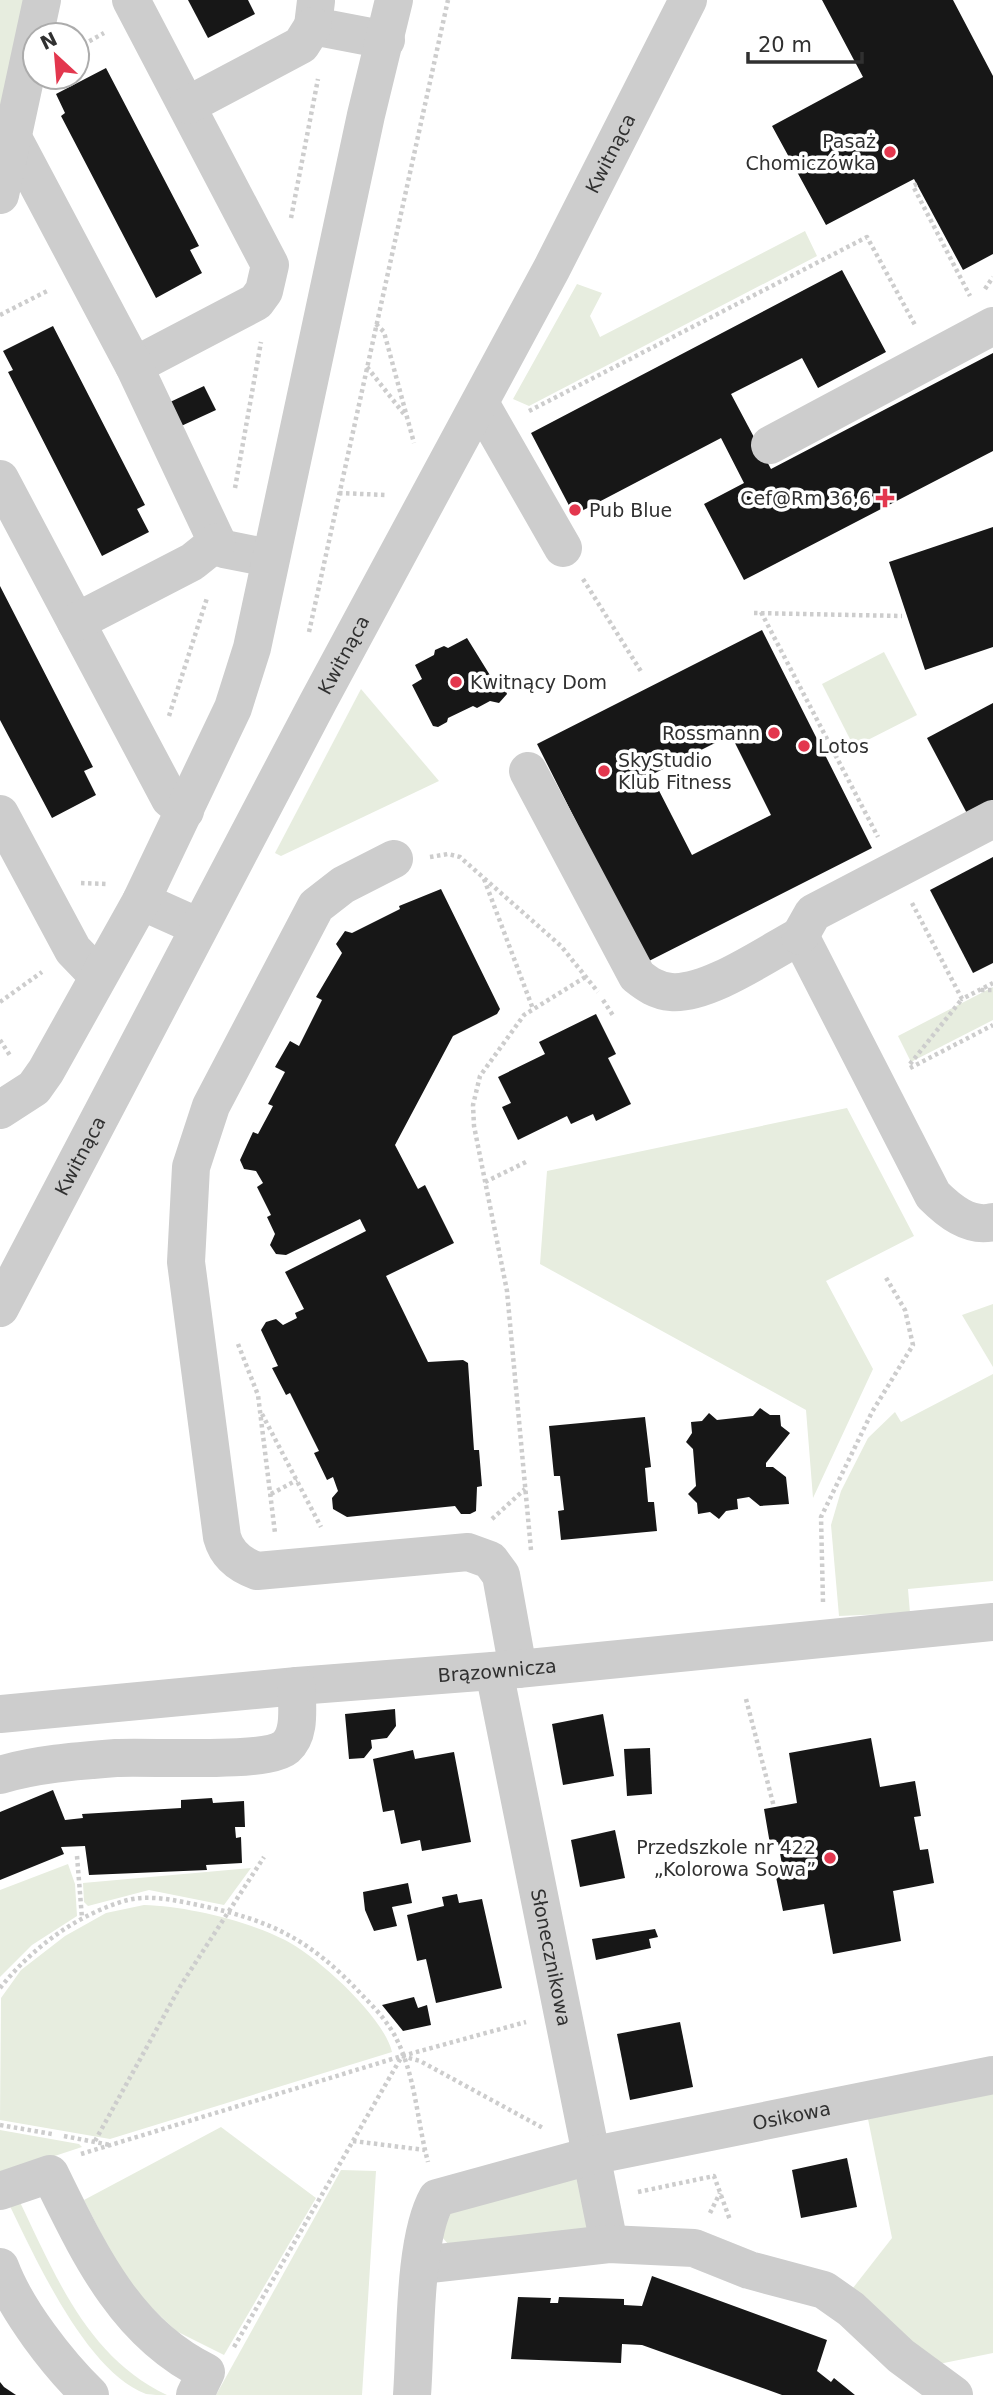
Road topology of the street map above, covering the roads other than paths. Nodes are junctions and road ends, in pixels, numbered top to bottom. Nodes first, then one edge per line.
1 (42, 0) edge
2 (131, 0) edge
3 (394, 0) edge
4 (688, 0) edge
5 (319, 18) edge
6 (386, 40) junction
7 (188, 105) junction
8 (6, 141) edge
9 (0, 195) edge
10 (272, 283) junction
11 (328, 292) junction
12 (982, 312) edge
13 (134, 366) junction
14 (485, 412) junction
15 (770, 445) dead end
16 (0, 479) edge
17 (220, 545) junction
18 (563, 548) road end
19 (269, 558) junction
20 (76, 622) junction
21 (528, 771) dead end
22 (185, 811) junction
23 (0, 814) edge
24 (993, 820) edge
25 (408, 860) road end
26 (141, 901) junction
27 (199, 928) junction
28 (800, 936) junction
29 (98, 976) junction
30 (0, 1110) edge
31 (993, 1222) edge
32 (0, 1308) edge
33 (993, 1622) edge
34 (506, 1670) junction
35 (297, 1686) junction
36 (0, 1714) edge
37 (0, 1775) edge
38 (993, 2075) edge
39 (588, 2146) junction
40 (0, 2191) edge
41 (609, 2244) junction
42 (421, 2265) junction
43 (0, 2267) edge
44 (90, 2395) edge
45 (195, 2395) edge
46 (412, 2395) edge
47 (954, 2395) edge

1 - 8 street
2 - 7 street
3 - 6 street
4 - 14 street, Kwitnąca
5 - 6 street
5 - 7 street
6 - 11 street
7 - 10 street
8 - 9 street
8 - 13 street
10 - 11 street
10 - 13 street
11 - 19 street
12 - 15 street
13 - 17 street
14 - 18 street
14 - 27 street, Kwitnąca
16 - 20 street
17 - 19 street
17 - 20 street
19 - 22 street
20 - 22 street
21 - 28 street
22 - 26 street
23 - 29 street
24 - 28 street
25 - 34 street, Słonecznikowa
26 - 27 street
26 - 29 street
27 - 32 street, Kwitnąca
28 - 31 street
29 - 30 street
33 - 34 street, Brązownicza
34 - 35 street, Brązownicza
34 - 39 street, Słonecznikowa
35 - 36 street, Brązownicza
35 - 37 street
38 - 39 street, Osikowa
39 - 41 street, Słonecznikowa
39 - 42 street, Osikowa
40 - 45 street
41 - 42 street
41 - 47 street
42 - 46 street
43 - 44 street

